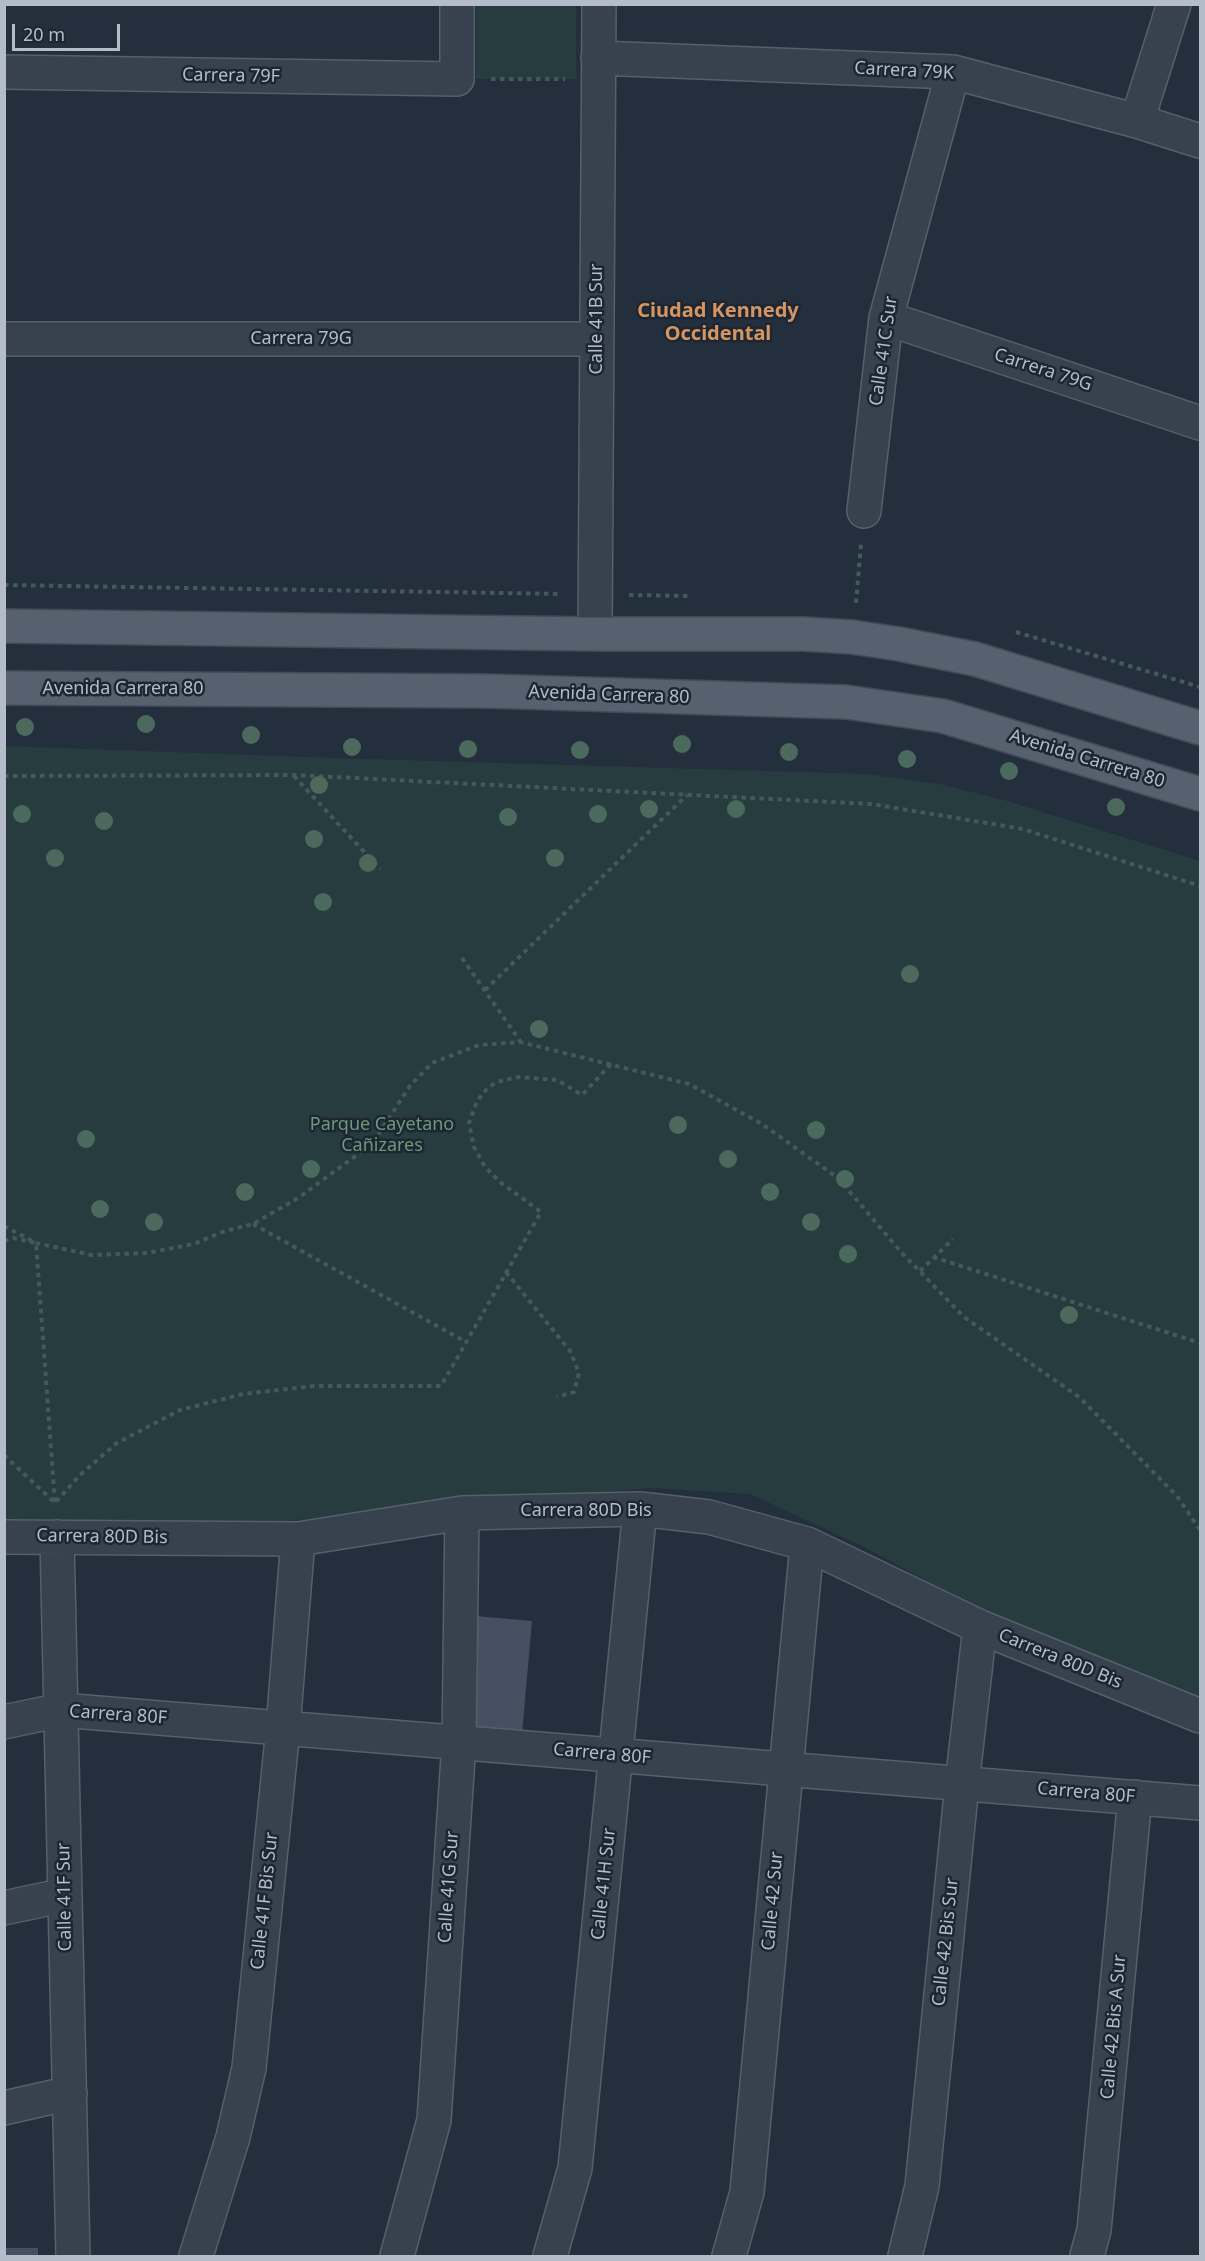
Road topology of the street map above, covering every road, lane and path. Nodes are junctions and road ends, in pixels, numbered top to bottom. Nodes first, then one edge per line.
1 (457, 4) edge
2 (598, 4) edge
3 (1174, 4) edge
4 (598, 69) junction
5 (4, 72) edge
6 (953, 72) junction
7 (457, 79) junction
8 (1137, 121) junction
9 (1200, 141) edge
10 (886, 318) junction
11 (4, 339) edge
12 (597, 339) junction
13 (1200, 423) edge
14 (864, 511) joint
15 (4, 626) edge
16 (595, 634) junction
17 (852, 637) junction
18 (4, 688) edge
19 (1200, 728) edge
20 (294, 775) junction
21 (4, 776) edge
22 (1200, 794) edge
23 (687, 795) junction
24 (380, 869) dead end
25 (1200, 886) edge
26 (462, 958) dead end
27 (485, 990) junction
28 (520, 1042) junction
29 (611, 1064) junction
30 (253, 1224) junction
31 (4, 1226) edge
32 (953, 1239) dead end
33 (4, 1241) edge
34 (36, 1243) junction
35 (933, 1257) junction
36 (920, 1271) junction
37 (506, 1272) junction
38 (466, 1342) junction
39 (1200, 1343) edge
40 (557, 1396) dead end
41 (4, 1455) edge
42 (55, 1503) junction
43 (640, 1509) junction
44 (462, 1513) junction
45 (1200, 1530) edge
46 (4, 1537) edge
47 (57, 1537) junction
48 (298, 1539) junction
49 (807, 1544) junction
50 (980, 1627) junction
51 (61, 1710) junction
52 (1200, 1716) edge
53 (4, 1722) edge
54 (282, 1728) junction
55 (459, 1742) junction
56 (616, 1755) junction
57 (785, 1769) junction
58 (962, 1784) junction
59 (1135, 1797) junction
60 (1200, 1803) edge
61 (65, 1895) junction
62 (4, 1908) edge
63 (70, 2093) junction
64 (4, 2108) edge
65 (74, 2256) edge
66 (196, 2256) edge
67 (397, 2256) edge
68 (550, 2256) edge
69 (729, 2256) edge
70 (905, 2256) edge
71 (1087, 2256) edge

1 - 7 street
2 - 4 street, Calle 41B Sur
3 - 8 street
4 - 6 street, Carrera 79K
4 - 7 path
4 - 12 street, Calle 41B Sur
5 - 7 street, Carrera 79F
6 - 8 street, Carrera 79K
6 - 10 street, Calle 41C Sur
8 - 9 street, Carrera 79K
10 - 13 street, Carrera 79G
10 - 14 street, Calle 41C Sur
11 - 12 street, Carrera 79G
12 - 16 street, Calle 41B Sur
14 - 17 path
15 - 16 main road
16 - 17 main road
17 - 19 main road
18 - 22 main road, Avenida Carrera 80
20 - 21 path
20 - 23 path
20 - 24 path
23 - 25 path
23 - 27 path
26 - 27 path
27 - 28 path
28 - 29 path
28 - 30 path
29 - 36 path
29 - 37 path
30 - 34 path
30 - 38 path
31 - 34 path
32 - 35 path
33 - 34 path
34 - 42 path
35 - 36 path
35 - 39 path
36 - 45 path
37 - 38 path
37 - 40 path
38 - 42 path
41 - 42 path
42 - 47 path
43 - 44 street, Carrera 80D Bis
43 - 49 street, Carrera 80D Bis
43 - 56 street, Calle 41H Sur
44 - 48 street, Carrera 80D Bis
44 - 55 street, Calle 41G Sur
46 - 47 street, Carrera 80D Bis
47 - 48 street, Carrera 80D Bis
47 - 51 street, Calle 41F Sur
48 - 54 street, Calle 41F Bis Sur
49 - 50 street, Carrera 80D Bis
49 - 57 street, Calle 42 Sur
50 - 52 street, Carrera 80D Bis
50 - 58 street, Calle 42 Bis Sur
51 - 53 street, Carrera 80F
51 - 54 street, Carrera 80F
51 - 61 street, Calle 41F Sur
54 - 55 street, Carrera 80F
54 - 66 street, Calle 41F Bis Sur
55 - 56 street, Carrera 80F
55 - 67 street, Calle 41G Sur
56 - 57 street, Carrera 80F
56 - 68 street, Calle 41H Sur
57 - 58 street, Carrera 80F
57 - 69 street, Calle 42 Sur
58 - 59 street, Carrera 80F
58 - 70 street, Calle 42 Bis Sur
59 - 60 street, Carrera 80F
59 - 71 street, Calle 42 Bis A Sur
61 - 62 street
61 - 63 street, Calle 41F Sur
63 - 64 street
63 - 65 street, Calle 41F Sur

